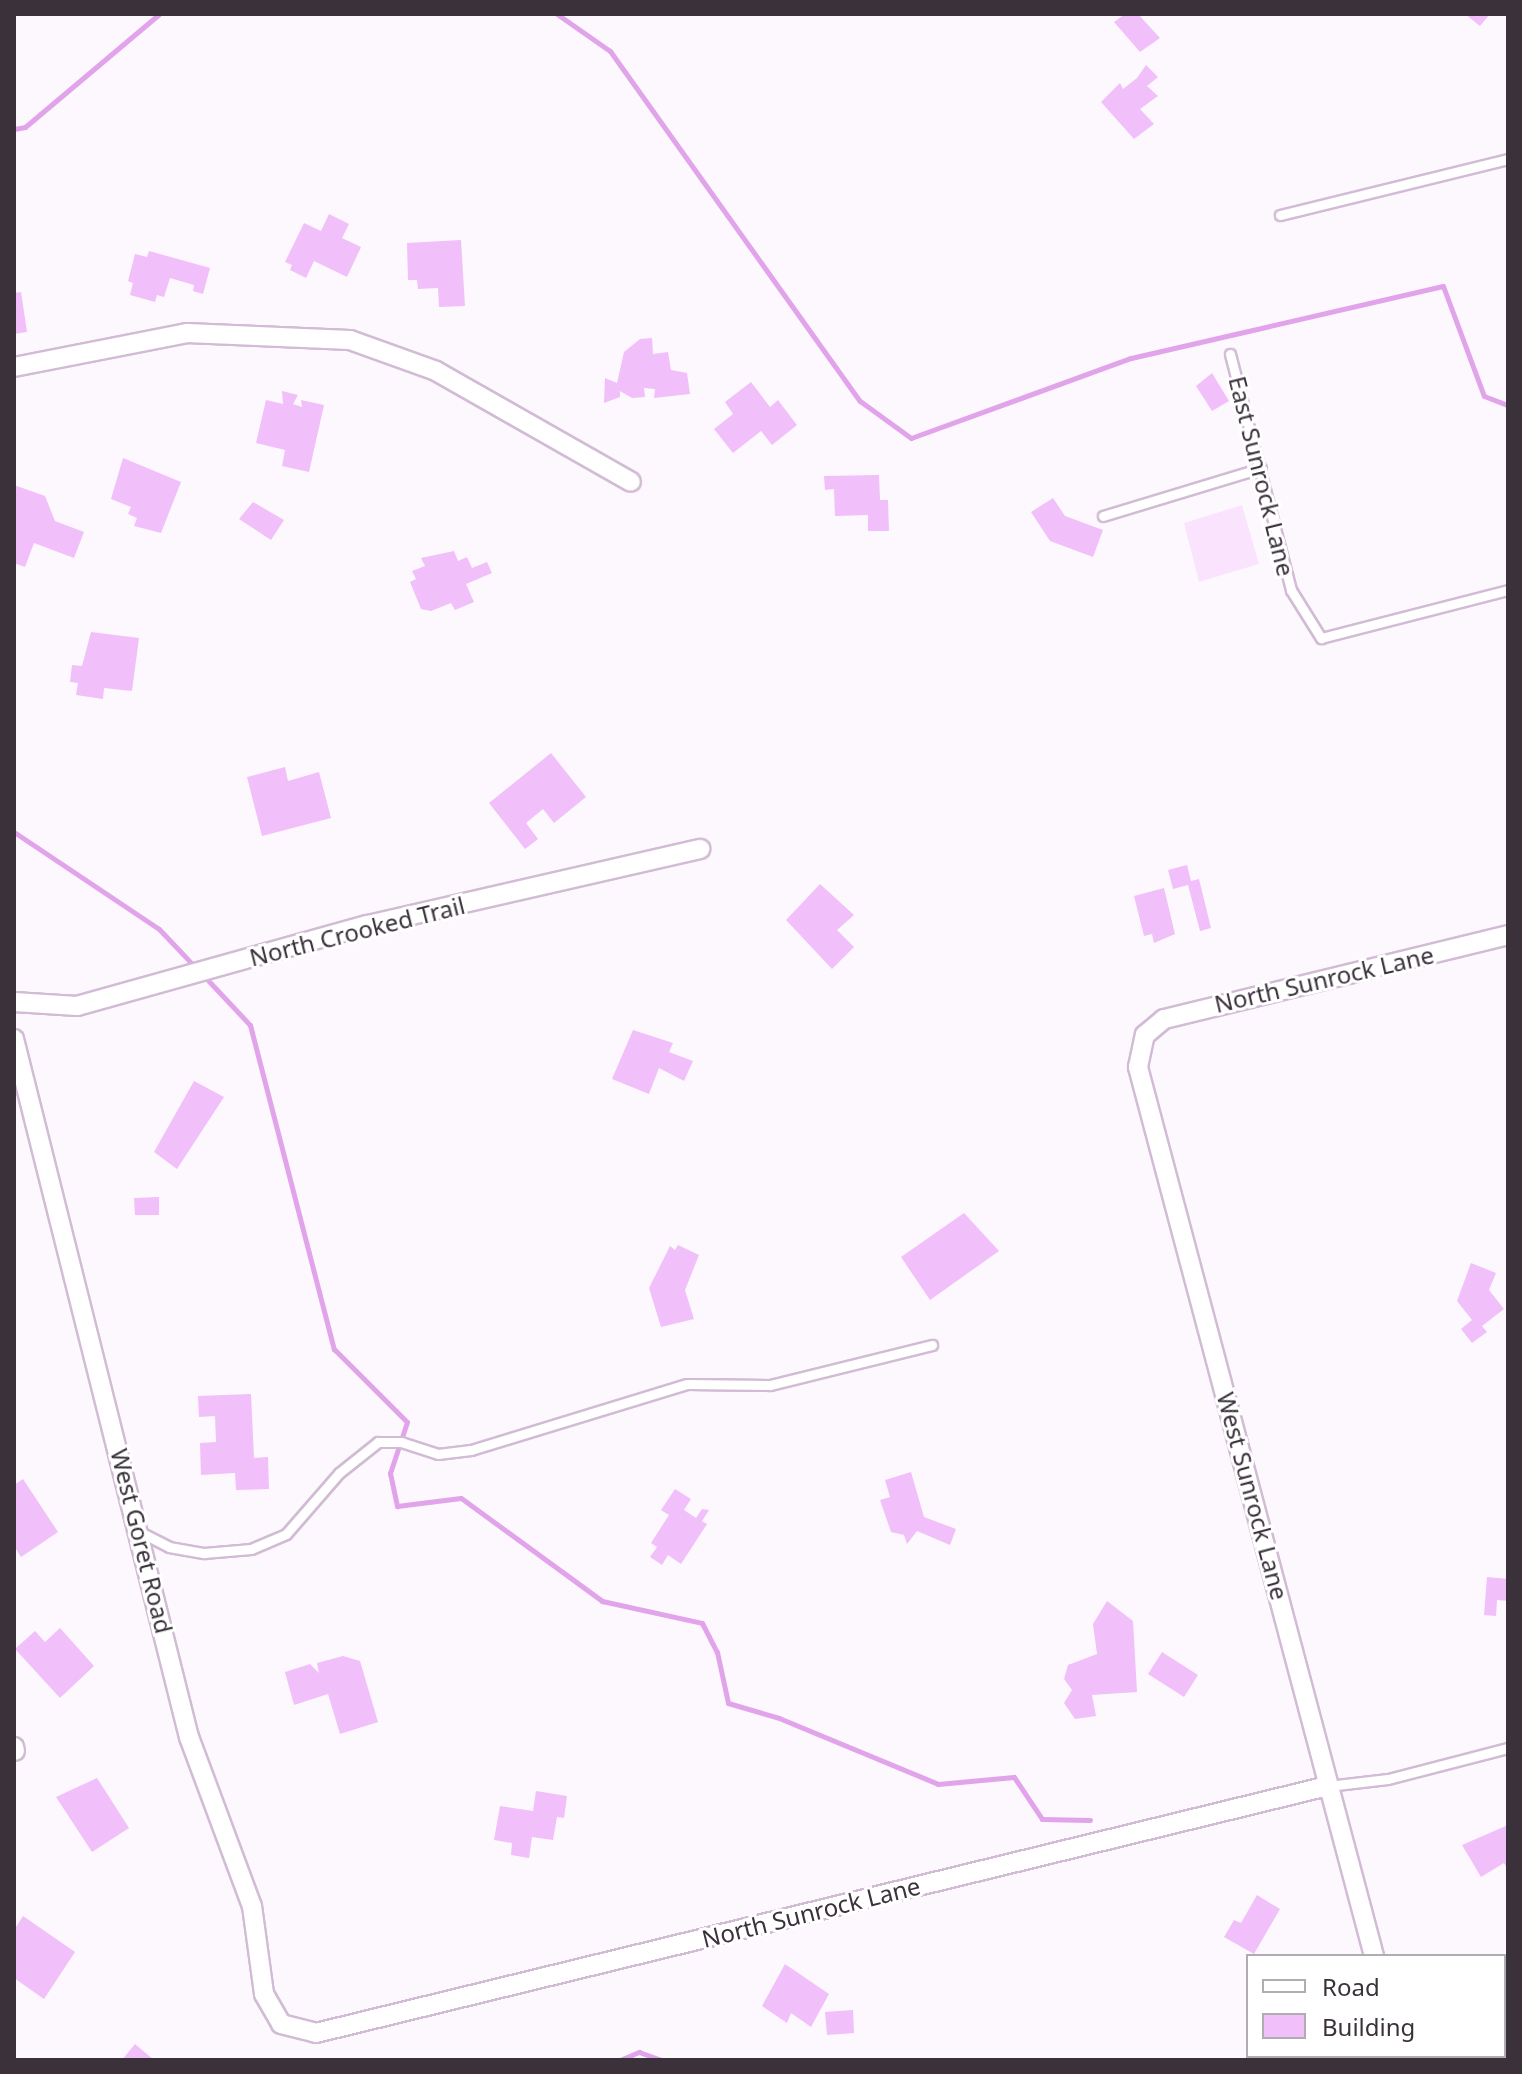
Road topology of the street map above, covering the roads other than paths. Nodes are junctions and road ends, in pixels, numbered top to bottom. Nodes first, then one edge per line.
1 (1508, 159) edge
2 (1280, 215) dead end
3 (1230, 354) dead end
4 (14, 367) edge
5 (1261, 468) junction
6 (631, 482) dead end
7 (1103, 516) dead end
8 (1508, 590) edge
9 (700, 849) dead end
10 (1508, 935) edge
11 (14, 1002) edge
12 (1145, 1035) joint
13 (14, 1039) edge
14 (932, 1345) dead end
15 (142, 1533) junction
16 (1508, 1748) edge
17 (1328, 1786) junction
18 (1373, 1954) edge
19 (294, 2029) joint

1 - 2 lane
3 - 5 lane, East Sunrock Lane
4 - 6 street
5 - 7 lane
5 - 8 lane, East Sunrock Lane
9 - 11 street, North Crooked Trail
10 - 12 street, North Sunrock Lane
12 - 17 street, West Sunrock Lane
13 - 15 street, West Goret Road
14 - 15 lane
15 - 19 street, West Goret Road
16 - 17 lane
17 - 18 street, West Sunrock Lane
17 - 19 street, North Sunrock Lane

